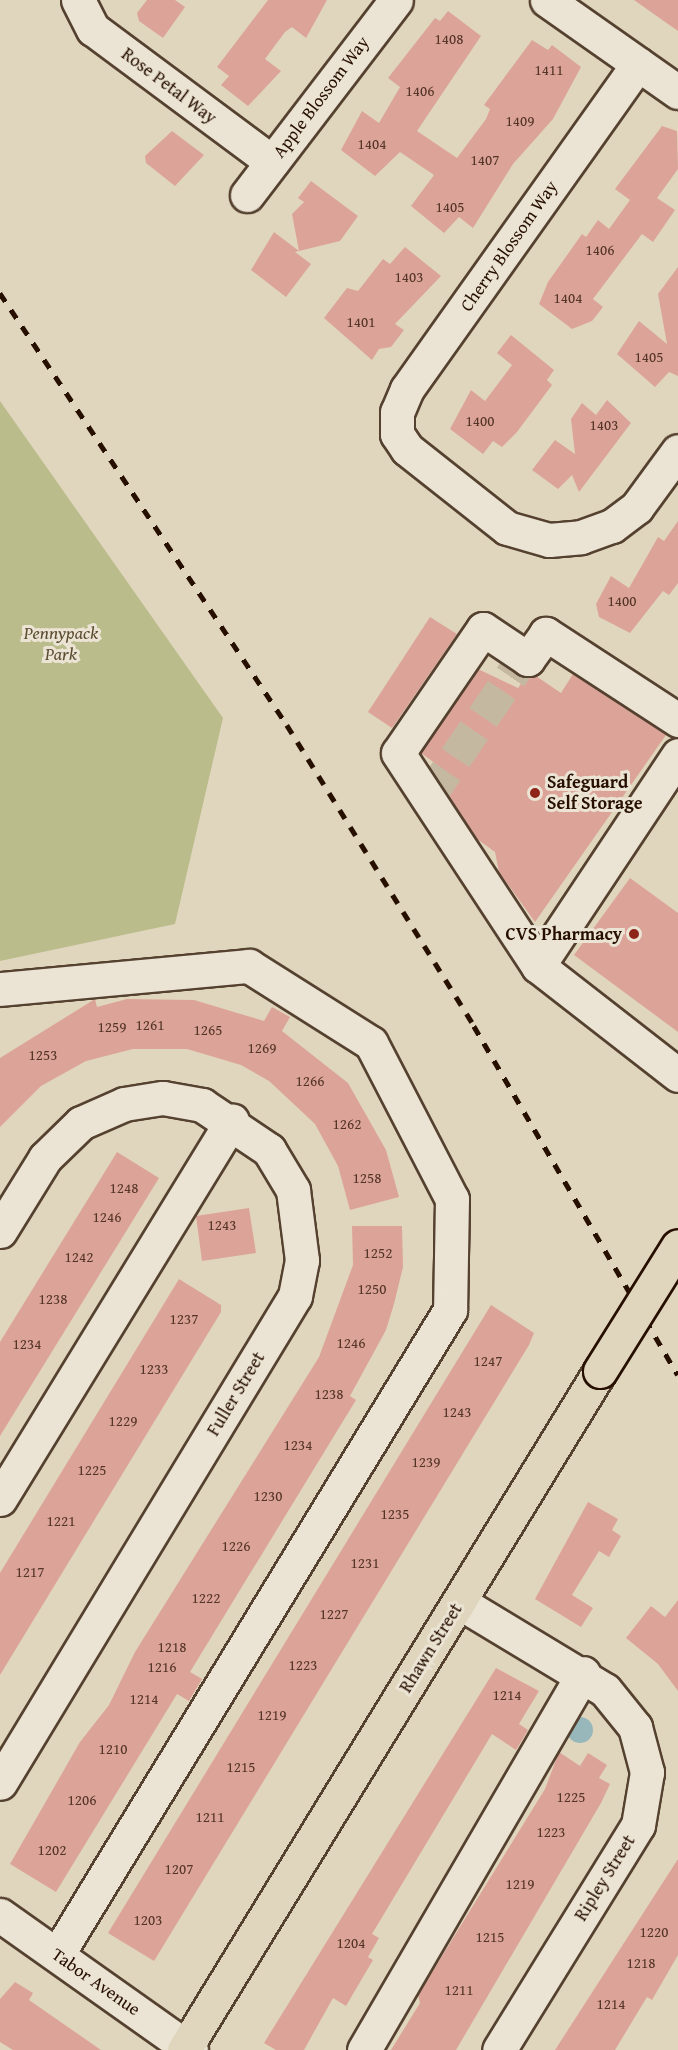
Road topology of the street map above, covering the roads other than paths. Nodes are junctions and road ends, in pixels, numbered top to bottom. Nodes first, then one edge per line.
1 (78, 0) edge
2 (396, 0) edge
3 (547, 0) edge
4 (638, 64) junction
5 (678, 92) edge
6 (272, 162) junction
7 (247, 195) dead end
8 (678, 451) edge
9 (678, 720) edge
10 (678, 755) edge
11 (544, 958) junction
12 (0, 989) edge
13 (678, 1075) edge
14 (232, 1121) junction
15 (0, 1231) edge
16 (678, 1246) edge
17 (0, 1499) edge
18 (459, 1602) junction
19 (583, 1673) junction
20 (0, 1783) edge
21 (0, 1915) edge
22 (57, 1955) junction
23 (187, 2049) edge
24 (364, 2050) edge
25 (499, 2050) edge

1 - 6 street, Rose Petal Way
2 - 6 street, Apple Blossom Way
3 - 4 street
4 - 5 street
4 - 8 street, Cherry Blossom Way
6 - 7 street, Apple Blossom Way
9 - 11 street
10 - 11 street
11 - 13 street
12 - 22 street
14 - 15 street, Fuller Street
14 - 17 street
14 - 20 street, Fuller Street
16 - 18 main road, Rhawn Street, bridge
18 - 19 street, Ripley Street
18 - 23 main road, Rhawn Street
19 - 24 street
19 - 25 street, Ripley Street
21 - 22 street, Tabor Avenue
22 - 23 street, Tabor Avenue

